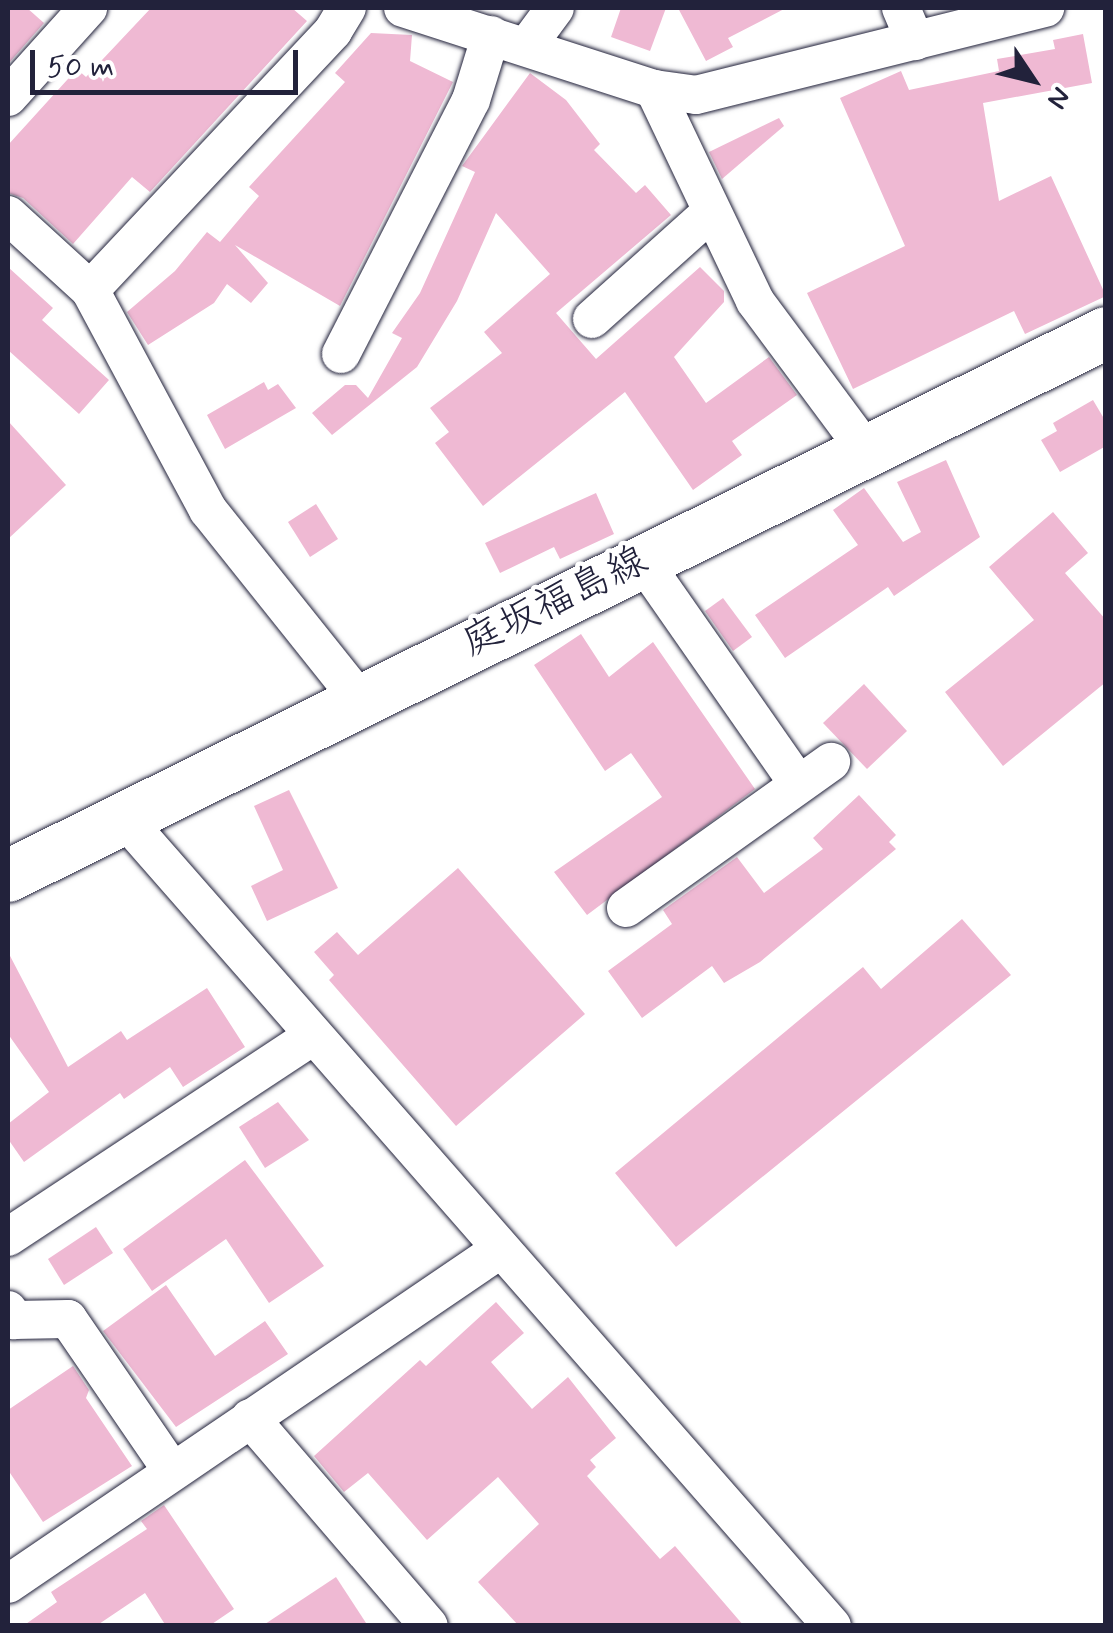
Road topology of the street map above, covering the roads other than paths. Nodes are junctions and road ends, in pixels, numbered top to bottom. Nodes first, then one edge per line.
1 (88, 8) edge
2 (347, 8) edge
3 (403, 8) edge
4 (555, 8) edge
5 (1045, 8) edge
6 (908, 24) edge
7 (509, 41) junction
8 (654, 89) junction
9 (8, 96) edge
10 (709, 214) junction
11 (8, 215) edge
12 (90, 290) junction
13 (592, 319) dead end
14 (1106, 333) edge
15 (341, 354) dead end
16 (865, 450) junction
17 (642, 560) junction
18 (358, 698) junction
19 (831, 762) dead end
20 (798, 784) junction
21 (124, 818) junction
22 (8, 876) edge
23 (626, 908) dead end
24 (314, 1036) junction
25 (8, 1237) edge
26 (501, 1249) junction
27 (8, 1310) edge
28 (250, 1418) junction
29 (172, 1471) junction
30 (8, 1584) edge
31 (429, 1626) edge
32 (832, 1626) edge

1 - 9 street
2 - 12 street
3 - 7 street
4 - 7 street
5 - 6 street
6 - 8 street
7 - 8 street
7 - 15 street
8 - 10 street
10 - 13 street
10 - 16 street
11 - 12 street
12 - 18 street
14 - 16 main road, 庭坂福島線
16 - 17 main road, 庭坂福島線
17 - 18 main road, 庭坂福島線
17 - 20 street
18 - 21 main road, 庭坂福島線
19 - 20 street
20 - 23 street
21 - 22 main road, 庭坂福島線
21 - 24 street
24 - 25 street
24 - 26 street
26 - 28 street
26 - 32 street
27 - 29 street
28 - 29 street
28 - 31 street
29 - 30 street

